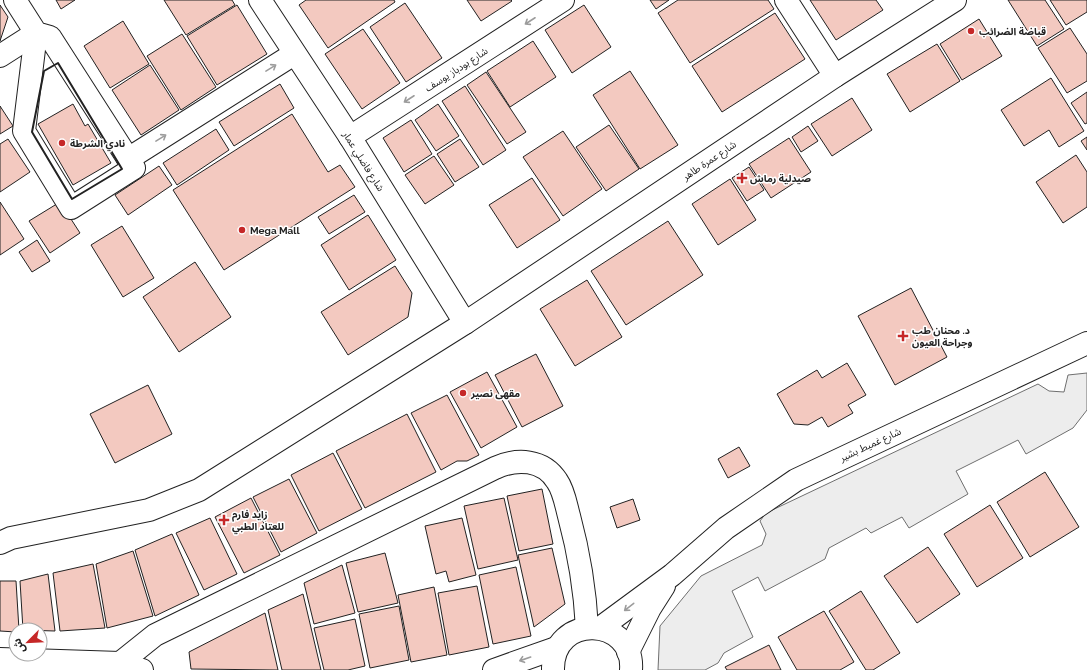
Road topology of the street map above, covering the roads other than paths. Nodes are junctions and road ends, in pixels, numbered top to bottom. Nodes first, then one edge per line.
1 (15, 0) edge
2 (260, 0) edge
3 (563, 0) edge
4 (786, 0) edge
5 (954, 0) edge
6 (36, 33) junction
7 (294, 54) junction
8 (0, 56) edge
9 (835, 76) junction
10 (350, 137) junction
11 (128, 159) junction
12 (465, 323) junction
13 (1087, 343) edge
14 (4, 539) edge
15 (672, 575) junction
16 (593, 628) junction
17 (556, 648) junction
18 (0, 659) edge
19 (630, 661) edge
20 (120, 663) junction
21 (142, 670) edge
22 (494, 670) edge
23 (553, 670) edge

1 - 6 street
2 - 7 street, شارع فاضلي عمار
3 -> 10 street, شارع بودباز يوسف
4 - 9 street
5 - 9 street, شارع عمرة طاهر
6 - 8 street
6 - 11 street
6 - 11 street
7 - 10 street, شارع فاضلي عمار
11 -> 7 street
9 - 12 street, شارع عمرة طاهر
10 - 12 street, شارع فاضلي عمار
12 - 14 street, شارع عمرة طاهر
13 - 15 street, شارع غميط بشير
15 -> 16 street
15 - 19 street
16 - 17 street
16 - 19 street
16 - 20 street
17 -> 22 street
17 - 23 street
18 - 20 street
20 - 21 street

